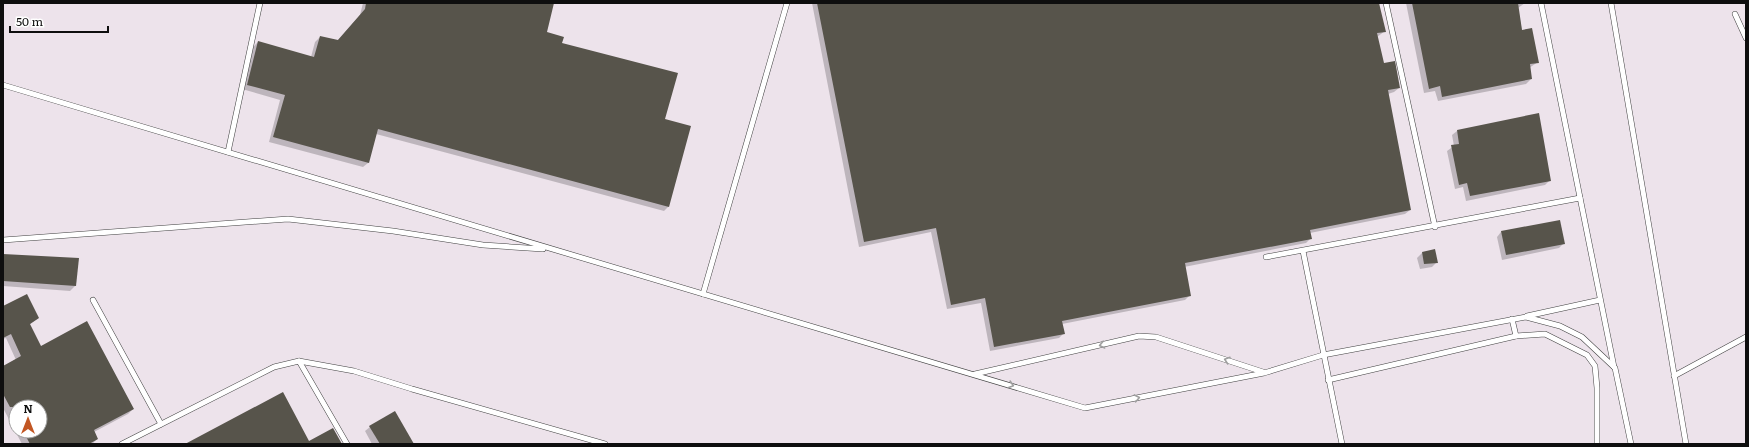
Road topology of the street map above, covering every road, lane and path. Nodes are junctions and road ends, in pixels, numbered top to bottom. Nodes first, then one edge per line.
1 (260, 3) edge
2 (787, 3) edge
3 (1386, 3) edge
4 (1541, 3) edge
5 (1611, 3) edge
6 (1735, 14) dead end
7 (1746, 38) edge
8 (3, 84) edge
9 (228, 152) junction
10 (1580, 198) junction
11 (1435, 227) junction
12 (3, 240) edge
13 (553, 249) junction
14 (1303, 251) junction
15 (1266, 257) dead end
16 (703, 294) junction
17 (93, 300) dead end
18 (1600, 300) junction
19 (1526, 317) junction
20 (1512, 319) junction
21 (1516, 336) junction
22 (1746, 337) edge
23 (1323, 355) junction
24 (299, 361) junction
25 (1615, 368) junction
26 (1264, 373) junction
27 (974, 374) junction
28 (1674, 376) junction
29 (1328, 380) junction
30 (161, 424) junction
31 (594, 442) edge
32 (1630, 443) edge
33 (122, 444) edge
34 (347, 444) edge
35 (605, 444) edge
36 (1342, 444) edge
37 (1597, 444) edge
38 (1686, 444) edge

1 - 9 lane
2 - 16 lane
3 - 11 lane
4 - 10 lane
5 - 28 lane
6 - 7 lane
8 - 9 lane
9 - 13 lane
10 - 11 lane
10 - 18 lane
11 - 14 lane
12 - 13 lane
13 - 16 lane
14 - 15 lane
14 - 23 lane
16 - 27 lane
17 - 30 lane
18 - 19 lane
18 - 25 lane
19 - 20 lane
19 - 25 lane
20 - 21 lane
20 - 23 lane
21 - 29 lane
21 - 37 lane
22 - 28 lane
23 - 26 lane
23 - 29 lane
24 - 30 lane
24 - 31 lane
24 - 34 lane
25 - 32 lane
27 -> 26 lane
26 -> 27 lane
28 - 38 lane
29 - 36 lane
30 - 33 lane
31 - 35 lane

